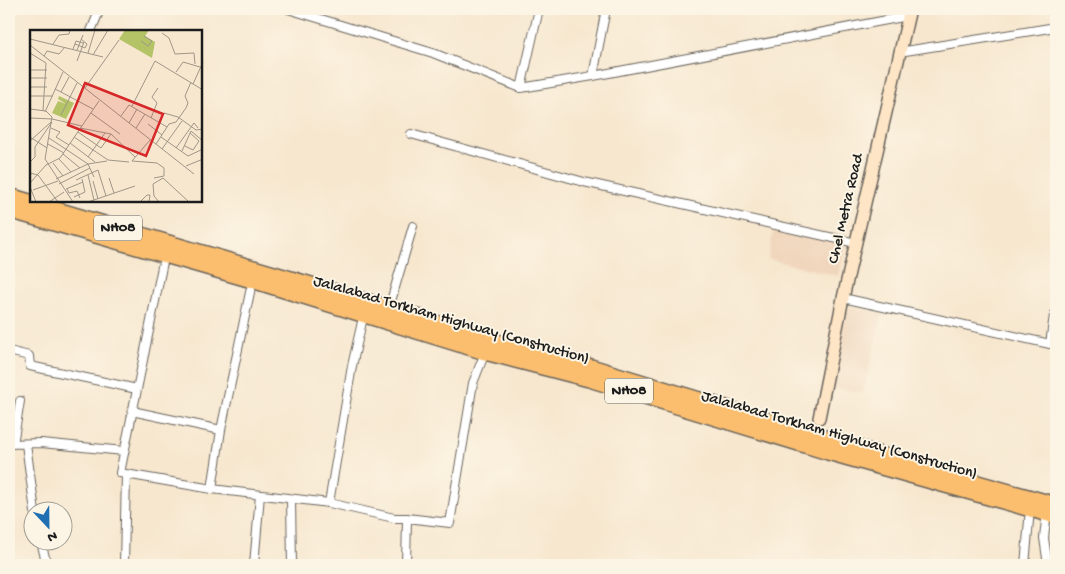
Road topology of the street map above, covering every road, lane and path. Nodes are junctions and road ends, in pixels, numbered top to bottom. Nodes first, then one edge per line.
1 (100, 9) edge
2 (288, 9) edge
3 (539, 9) edge
4 (606, 9) edge
5 (909, 12) edge
6 (1056, 27) edge
7 (91, 30) edge
8 (899, 52) junction
9 (593, 76) junction
10 (521, 88) junction
11 (411, 134) dead end
12 (9, 196) edge
13 (30, 198) edge
14 (41, 202) edge
15 (9, 210) edge
16 (413, 226) dead end
17 (856, 243) junction
18 (166, 249) junction
19 (228, 260) junction
20 (202, 265) junction
21 (256, 275) junction
22 (844, 298) junction
23 (367, 308) junction
24 (389, 308) junction
25 (1056, 316) edge
26 (487, 346) junction
27 (9, 351) edge
28 (137, 389) junction
29 (20, 401) dead end
30 (132, 411) junction
31 (819, 418) junction
32 (221, 430) junction
33 (798, 430) junction
34 (831, 441) junction
35 (11, 444) edge
36 (26, 444) junction
37 (124, 451) junction
38 (126, 474) junction
39 (212, 489) junction
40 (260, 495) junction
41 (291, 499) junction
42 (33, 502) edge
43 (330, 503) junction
44 (1030, 509) junction
45 (1052, 510) edge
46 (407, 518) junction
47 (44, 552) edge
48 (47, 565) edge
49 (124, 565) edge
50 (254, 565) edge
51 (292, 565) edge
52 (406, 565) edge
53 (1025, 565) edge
54 (1048, 565) edge

1 - 7 street
2 - 10 street
3 - 10 street
4 - 9 street
5 - 8 street, Chel Metra Road
5 - 9 street
6 - 8 street
8 - 17 street, Chel Metra Road
9 - 10 street
11 - 17 street
12 - 13 highway, NH08
14 - 18 highway, NH08
15 - 18 highway, Jalalabad Torkham Highway (Construction) / NH08
16 - 24 street
17 - 22 street, Chel Metra Road
18 - 19 highway, NH08
18 - 20 highway, Jalalabad Torkham Highway (Construction) / NH08
18 - 28 street
19 - 20 highway, NH08
19 - 21 highway, NH08
20 - 21 highway, Jalalabad Torkham Highway (Construction) / NH08
21 - 23 highway, Jalalabad Torkham Highway (Construction) / NH08
21 - 32 street
22 - 25 street
22 - 31 street, Chel Metra Road
23 - 24 highway, NH08
23 - 26 highway, Jalalabad Torkham Highway (Construction) / NH08
23 - 43 street
24 - 26 highway, NH08
26 - 33 highway, NH08
26 - 44 highway, Jalalabad Torkham Highway (Construction) / NH08
26 - 46 street
27 - 28 street
28 - 30 street
29 - 35 street
30 - 32 street
30 - 37 street
31 - 33 street
31 - 34 street
32 - 39 street
33 - 34 highway, NH08
34 - 45 highway, NH08
35 - 36 street
36 - 37 street
36 - 42 street
37 - 38 street
38 - 39 street
38 - 49 street
39 - 40 street
40 - 41 street
40 - 50 street
41 - 43 street
41 - 51 street
43 - 46 street
44 - 45 highway, Jalalabad Torkham Highway (Construction) / NH08
44 - 53 street
45 - 54 street
46 - 52 street
47 - 48 street

